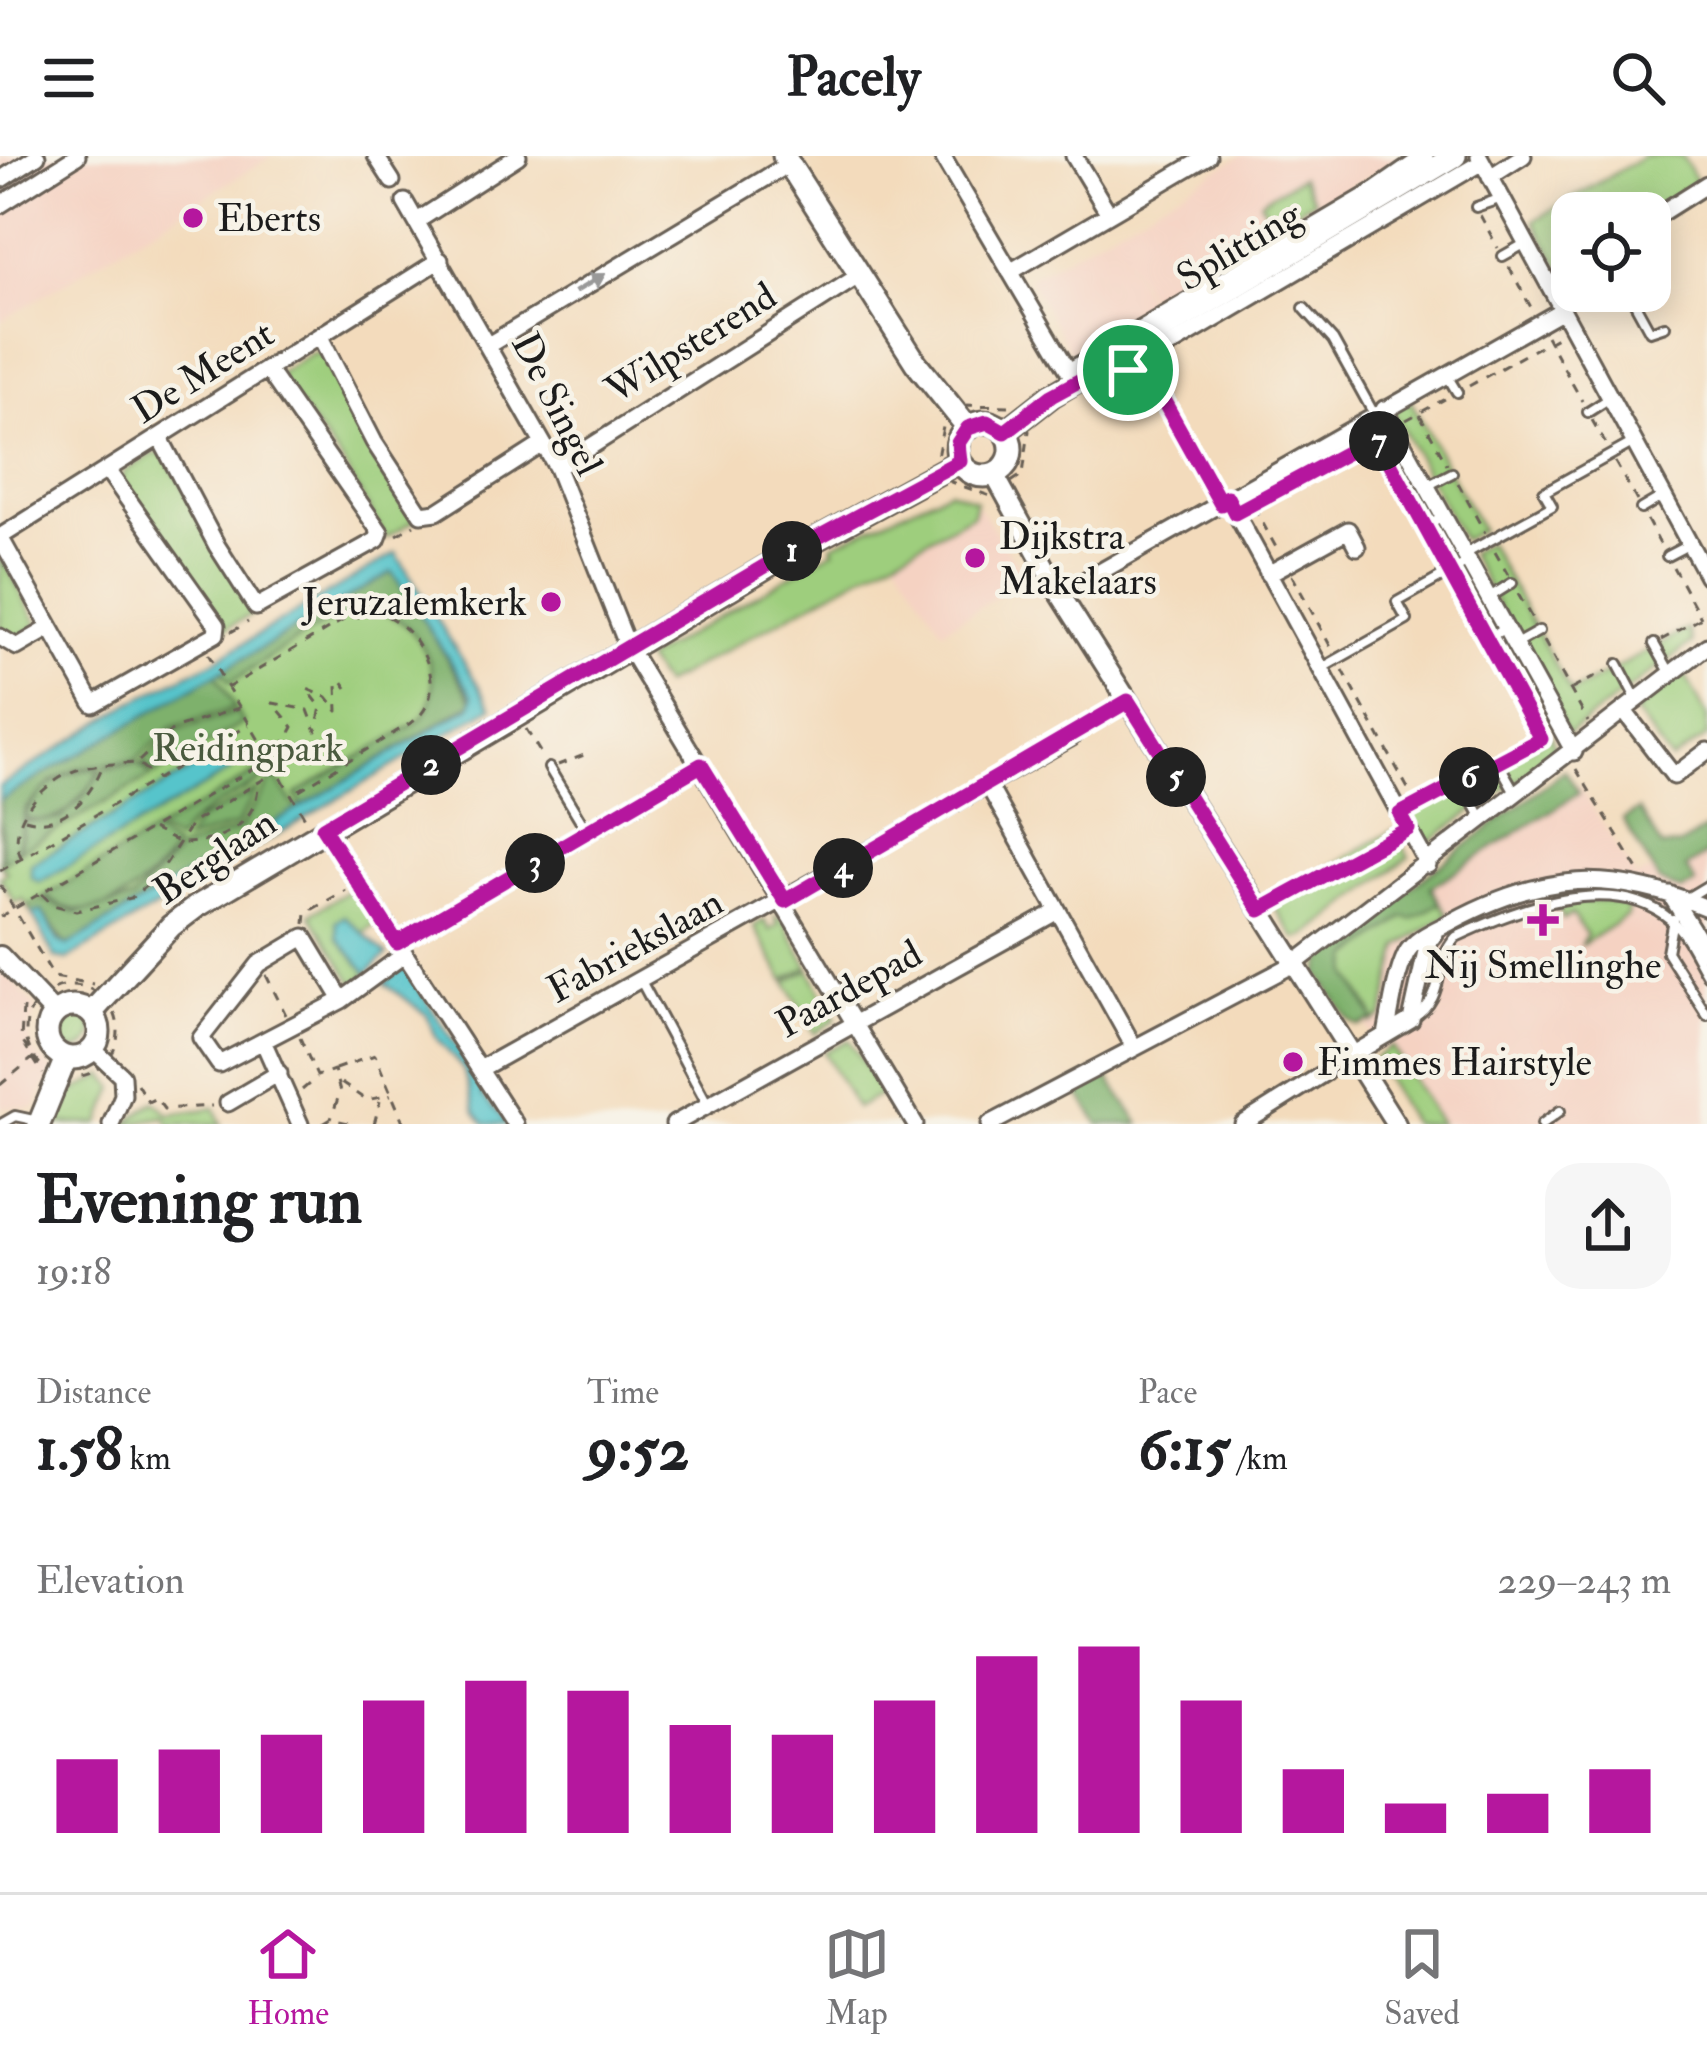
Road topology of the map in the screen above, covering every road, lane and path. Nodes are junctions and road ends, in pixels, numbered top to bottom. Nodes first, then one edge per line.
1 (37, 156) edge
2 (77, 156) edge
3 (376, 156) edge
4 (518, 156) edge
5 (941, 156) edge
6 (1074, 156) edge
7 (1206, 156) edge
8 (1425, 156) edge
9 (1455, 156) edge
10 (1523, 156) edge
11 (787, 160) edge
12 (1484, 165) edge
13 (18, 169) junction
14 (0, 180) edge
15 (392, 181) dead end
16 (1707, 184) edge
17 (29, 187) junction
18 (1502, 198) junction
19 (405, 202) dead end
20 (0, 205) edge
21 (1476, 207) dead end
22 (1671, 207) edge
23 (1109, 214) junction
24 (417, 221) junction
25 (1526, 243) junction
26 (1503, 256) dead end
27 (440, 260) junction
28 (1010, 272) junction
29 (860, 275) junction
30 (1550, 286) edge
31 (1304, 308) dead end
32 (1558, 312) edge
33 (1563, 312) edge
34 (1640, 312) edge
35 (1665, 326) dead end
36 (1573, 328) junction
37 (320, 337) junction
38 (1549, 341) junction
39 (490, 344) junction
40 (1130, 363) junction
41 (267, 369) junction
42 (1446, 374) junction
43 (1072, 377) junction
44 (1456, 392) junction
45 (1610, 398) junction
46 (1379, 411) junction
47 (1588, 412) junction
48 (961, 420) junction
49 (1012, 425) junction
50 (1394, 427) junction
51 (160, 438) junction
52 (1326, 441) junction
53 (1634, 442) junction
54 (543, 444) junction
55 (1611, 455) junction
56 (1336, 459) junction
57 (952, 465) junction
58 (1283, 465) junction
59 (557, 468) junction
60 (107, 470) junction
61 (1452, 473) dead end
62 (999, 482) junction
63 (1292, 482) junction
64 (1426, 486) junction
65 (1663, 496) junction
66 (1253, 504) junction
67 (1228, 505) junction
68 (1641, 508) junction
69 (436, 512) junction
70 (1443, 516) junction
71 (1425, 526) junction
72 (0, 537) edge
73 (378, 538) junction
74 (1690, 544) junction
75 (1357, 547) dead end
76 (1667, 556) junction
77 (1466, 558) junction
78 (1286, 564) junction
79 (1450, 572) junction
80 (1268, 574) junction
81 (1707, 576) edge
82 (1084, 581) dead end
83 (1512, 584) dead end
84 (1488, 598) junction
85 (258, 607) junction
86 (1704, 617) edge
87 (1505, 628) junction
88 (48, 629) junction
89 (217, 631) junction
90 (1539, 631) dead end
91 (0, 637) edge
92 (1486, 639) junction
93 (1654, 644) joint
94 (1514, 645) junction
95 (1707, 646) edge
96 (628, 647) junction
97 (1331, 648) junction
98 (1337, 659) junction
99 (212, 661) dead end
100 (1317, 663) junction
101 (1618, 664) joint
102 (1671, 674) junction
103 (227, 688) junction
104 (347, 688) dead end
105 (1570, 690) dead end
106 (1128, 701) junction
107 (1363, 706) junction
108 (1631, 706) junction
109 (240, 708) junction
110 (517, 714) junction
111 (1346, 715) junction
112 (249, 725) junction
113 (1560, 728) junction
114 (1072, 737) joint
115 (1541, 739) junction
116 (1707, 751) edge
117 (1388, 753) junction
118 (1571, 754) junction
119 (584, 755) dead end
120 (272, 762) junction
121 (1372, 762) junction
122 (1498, 762) junction
123 (138, 763) junction
124 (701, 765) junction
125 (102, 767) junction
126 (550, 768) junction
127 (277, 771) junction
128 (157, 779) junction
129 (1462, 781) junction
130 (258, 785) junction
131 (988, 785) junction
132 (291, 795) junction
133 (1518, 796) junction
134 (23, 818) junction
135 (1484, 822) junction
136 (315, 825) junction
137 (152, 829) junction
138 (1408, 829) junction
139 (588, 833) junction
140 (179, 843) junction
141 (21, 858) junction
142 (1428, 865) junction
143 (0, 871) edge
144 (358, 883) junction
145 (0, 885) edge
146 (1707, 886) edge
147 (1536, 887) junction
148 (1648, 887) junction
149 (41, 893) junction
150 (1677, 897) junction
151 (785, 901) junction
152 (14, 908) junction
153 (1707, 908) edge
154 (1260, 910) junction
155 (1542, 910) junction
156 (1056, 912) junction
157 (0, 917) edge
158 (1673, 922) junction
159 (1438, 931) junction
160 (304, 937) junction
161 (401, 948) junction
162 (1707, 953) edge
163 (0, 956) edge
164 (259, 964) junction
165 (1294, 964) junction
166 (1707, 975) edge
167 (54, 977) junction
168 (640, 980) junction
169 (342, 1000) junction
170 (44, 1002) junction
171 (106, 1003) junction
172 (1707, 1016) edge
173 (1402, 1020) junction
174 (853, 1025) junction
175 (292, 1026) junction
176 (263, 1041) junction
177 (1134, 1047) junction
178 (101, 1055) junction
179 (1352, 1055) junction
180 (32, 1059) junction
181 (57, 1069) junction
182 (334, 1070) junction
183 (480, 1070) junction
184 (129, 1072) dead end
185 (1326, 1072) dead end
186 (279, 1073) junction
187 (317, 1076) junction
188 (340, 1082) junction
189 (0, 1085) edge
190 (392, 1094) junction
191 (289, 1096) junction
192 (380, 1099) junction
193 (228, 1103) joint
194 (708, 1105) junction
195 (1560, 1111) dead end
196 (331, 1119) junction
197 (40, 1123) edge
198 (1, 1124) edge
199 (111, 1124) edge
200 (300, 1124) edge
201 (322, 1124) edge
202 (353, 1124) edge
203 (374, 1124) edge
204 (404, 1124) edge
205 (515, 1124) edge
206 (674, 1124) edge
207 (915, 1124) edge
208 (990, 1124) edge
209 (1237, 1124) edge
210 (1396, 1124) edge
211 (1542, 1124) edge

1 - 13 street
2 - 17 street
3 - 15 street
4 - 24 street
5 - 28 street
6 - 23 street
7 - 23 street
8 - 43 street, Splitting
9 - 40 main road, Splitting
10 - 12 street, Splitting
11 - 29 main road
39 -> 11 street
12 - 18 street
12 - 40 street, Splitting
13 - 14 street
13 - 17 street
16 - 22 street
17 - 20 street
18 - 21 lane
18 - 25 street
19 - 24 street, De Singel
23 - 28 street
24 - 27 street, De Singel
25 - 26 lane
25 - 30 street
27 - 37 street, De Meent
27 - 39 street, De Singel
28 - 43 street
29 - 48 main road
29 - 59 street, Wilpsterend
31 - 46 lane
32 - 42 street
33 - 36 street
34 - 35 lane
36 - 38 path
36 - 45 street
37 - 41 street, De Meent
37 - 69 street
38 - 44 path
38 - 47 path
39 - 54 street, De Singel
40 - 43 main road, Splitting
40 - 67 path
41 - 51 street, De Meent
41 - 73 street
42 - 44 lane
42 - 46 street
43 - 49 main road, Splitting
44 - 50 path
45 - 47 lane
45 - 53 street
46 - 50 street
46 - 52 street
47 - 55 path
48 - 49 main road
48 - 49 path
48 - 57 main road
48 - 57 path
49 - 62 main road
49 - 62 path
50 - 64 street
51 - 60 street, De Meent
51 - 85 street
52 - 56 lane
52 - 58 street
53 - 55 lane
53 - 65 street
54 - 59 street, De Singel
54 - 69 street
55 - 68 path
55 - 77 lane
56 - 63 path
56 - 71 path
57 - 62 main road
57 - 62 path
57 - 96 main road, Berglaan
58 - 63 lane
58 - 67 street
59 - 96 street, De Singel
60 - 72 street, De Meent
60 - 89 street
61 - 64 lane
62 - 106 street
63 - 66 path
64 - 70 street
65 - 68 lane
65 - 74 street
66 - 67 path
66 - 78 path
67 - 80 street
67 - 82 street
68 - 76 path
69 - 73 path
70 - 71 lane
70 - 77 street
71 - 79 path
72 - 88 street
73 - 85 street
74 - 76 lane
74 - 81 street
75 - 78 street
76 - 86 path
77 - 79 lane
77 - 84 street
78 - 80 street
78 - 97 path
79 - 92 path
79 - 98 lane
80 - 100 street
83 - 84 lane
84 - 87 street
85 - 89 path
86 - 93 path
87 - 92 lane
87 - 94 street
88 - 89 street
88 - 91 street
90 - 94 lane
92 - 115 path
93 - 102 lane
94 - 113 street
95 - 102 street
96 - 110 main road, Berglaan
96 - 124 street, De Singel
97 - 98 path
97 - 100 lane
98 - 100 lane
98 - 107 path
99 - 103 path
100 - 111 street
101 - 105 path
101 - 108 lane
102 - 108 street
103 - 109 path
103 - 132 path
104 - 120 path
106 - 114 path
106 - 154 street
107 - 111 lane
107 - 117 path
108 - 116 street
108 - 118 street
109 - 112 path
109 - 123 path
110 - 126 path
110 - 136 main road, Berglaan
111 - 121 street
112 - 120 path
112 - 128 path
113 - 115 path
113 - 118 street
114 - 131 street, Fabriekslaan
115 - 122 path
117 - 121 lane
117 - 129 path
118 - 133 street
118 - 148 path
119 - 126 path
120 - 127 path
120 - 137 path
121 - 138 street
122 - 129 path
122 - 133 lane
123 - 125 path
123 - 128 path
124 - 139 street
124 - 151 street, De Singel
125 - 134 path
125 - 134 path
126 - 139 lane
127 - 130 path
127 - 132 path
128 - 141 path
129 - 135 lane
130 - 140 path
130 - 140 path
131 - 151 street, Fabriekslaan
131 - 156 street
132 - 136 path
133 - 135 street
134 - 141 path
135 - 142 street
136 - 144 street
136 - 171 main road, Berglaan
137 - 140 path
137 - 149 path
138 - 142 street
138 - 154 path
139 - 161 street
140 - 149 path
141 - 143 path
142 - 165 street
144 - 160 path
144 - 161 street
145 - 152 path
146 - 150 lane
147 - 148 street
147 - 155 lane
147 - 159 street
148 - 150 street
149 - 152 path
150 - 153 street
150 - 158 lane
150 - 162 street
151 - 168 street, Fabriekslaan
151 - 174 street, De Singel
152 - 157 path
152 - 167 path
154 - 165 street
155 - 158 lane
155 - 173 lane
156 - 174 street, Paardepad
156 - 177 street
158 - 166 lane
158 - 172 lane
159 - 173 street
159 - 173 street
160 - 164 street
160 - 169 street
161 - 169 street
161 - 183 street
163 - 170 street
164 - 175 path
164 - 176 street
165 - 177 street
165 - 179 street
167 - 170 path
167 - 171 path
168 - 183 street, Fabriekslaan
168 - 194 lane
169 - 175 street
170 - 171 main road
170 - 171 path
170 - 180 path
170 - 180 path
170 - 181 main road
171 - 178 main road
171 - 178 path
173 - 179 street
174 - 194 street, Paardepad
174 - 207 street, De Singel
175 - 176 street
175 - 187 path
176 - 186 street
177 - 208 street
178 - 181 main road
178 - 181 path
178 - 199 street
179 - 210 street
180 - 181 path
180 - 181 path
180 - 189 path
181 - 197 main road
182 - 187 path
182 - 188 path
182 - 190 path
183 - 205 street
184 - 193 path
185 - 209 street
186 - 191 street
186 - 193 street
187 - 191 path
188 - 192 path
188 - 196 path
190 - 192 path
190 - 204 path
191 - 200 street
192 - 203 path
194 - 206 street, Paardepad
195 - 211 lane
196 - 201 path
196 - 202 path
197 - 198 lane

